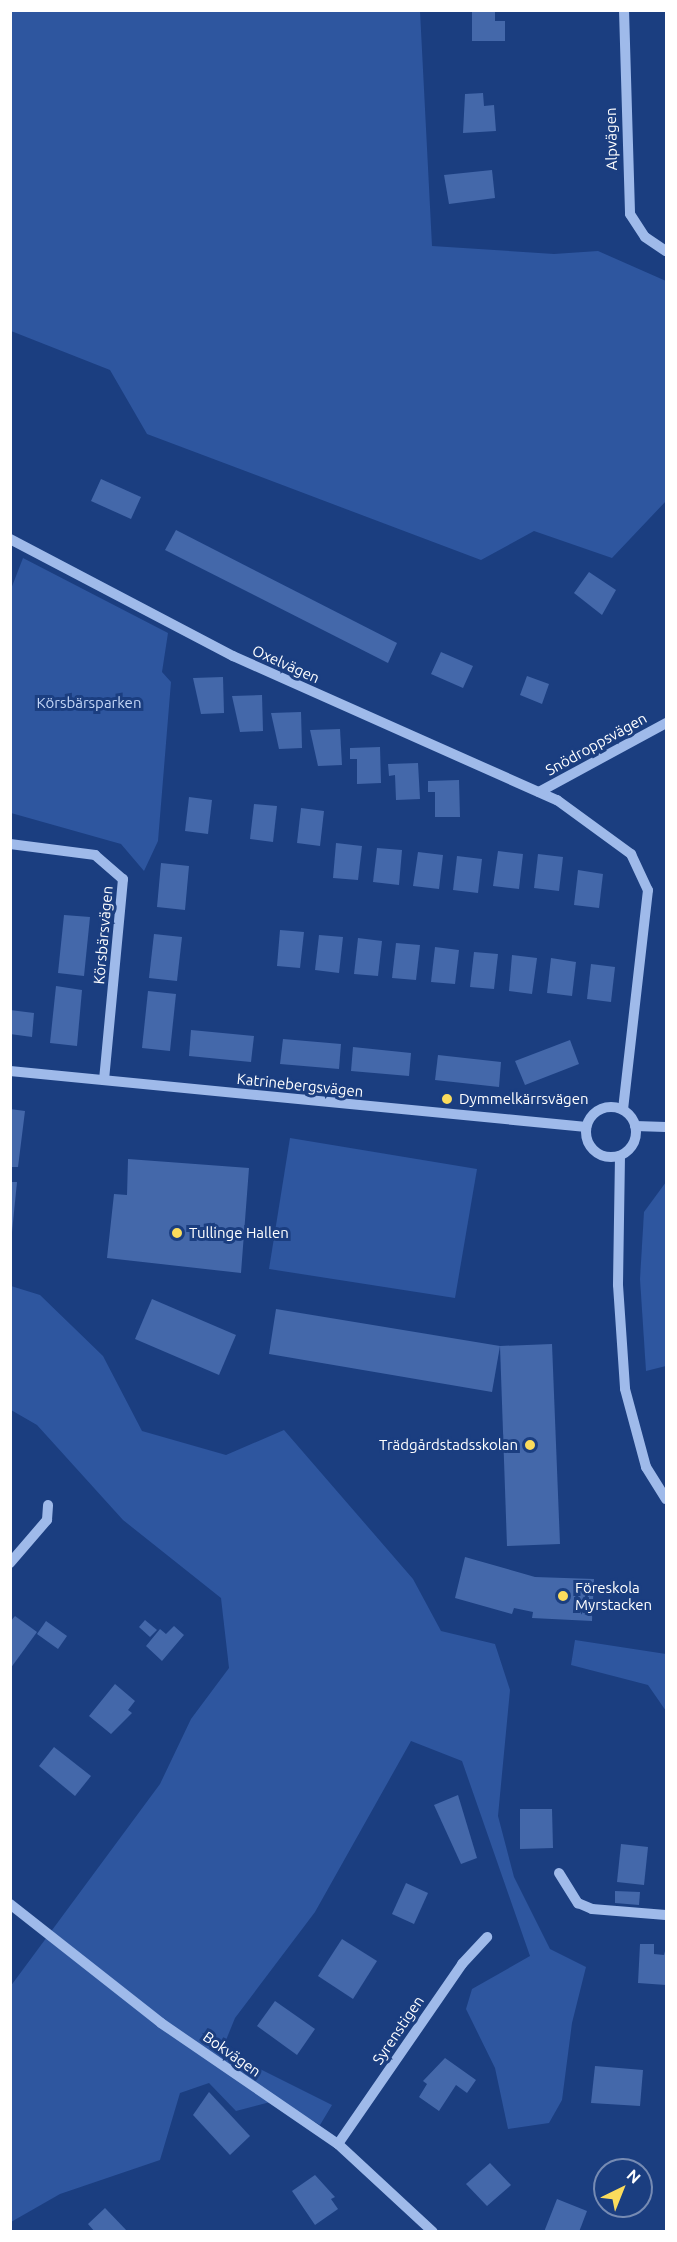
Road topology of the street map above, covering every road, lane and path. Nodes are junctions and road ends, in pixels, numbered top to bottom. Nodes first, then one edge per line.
1 (624, 10) edge
2 (666, 251) edge
3 (10, 539) edge
4 (666, 723) edge
5 (539, 792) junction
6 (10, 844) edge
7 (10, 1071) edge
8 (104, 1080) junction
9 (623, 1110) junction
10 (635, 1126) junction
11 (586, 1127) junction
12 (666, 1127) edge
13 (620, 1156) junction
14 (666, 1499) edge
15 (48, 1505) dead end
16 (10, 1563) edge
17 (559, 1873) dead end
18 (10, 1904) edge
19 (666, 1915) edge
20 (488, 1937) dead end
21 (338, 2144) junction
22 (433, 2232) edge

1 - 2 street, Alpvägen
3 - 5 street, Oxelvägen
4 - 5 street, Snödroppsvägen
5 - 9 street, Oxelvägen
6 - 8 street, Körsbärsvägen
7 - 8 street, Katrinebergsvägen
8 - 11 street, Katrinebergsvägen
9 - 10 street
9 - 11 street
10 - 12 street
10 - 13 street
11 - 13 street
13 - 14 street
15 - 16 street
17 - 19 street
18 - 21 street, Bokvägen
20 - 21 street, Syrenstigen
21 - 22 street, Bokvägen

